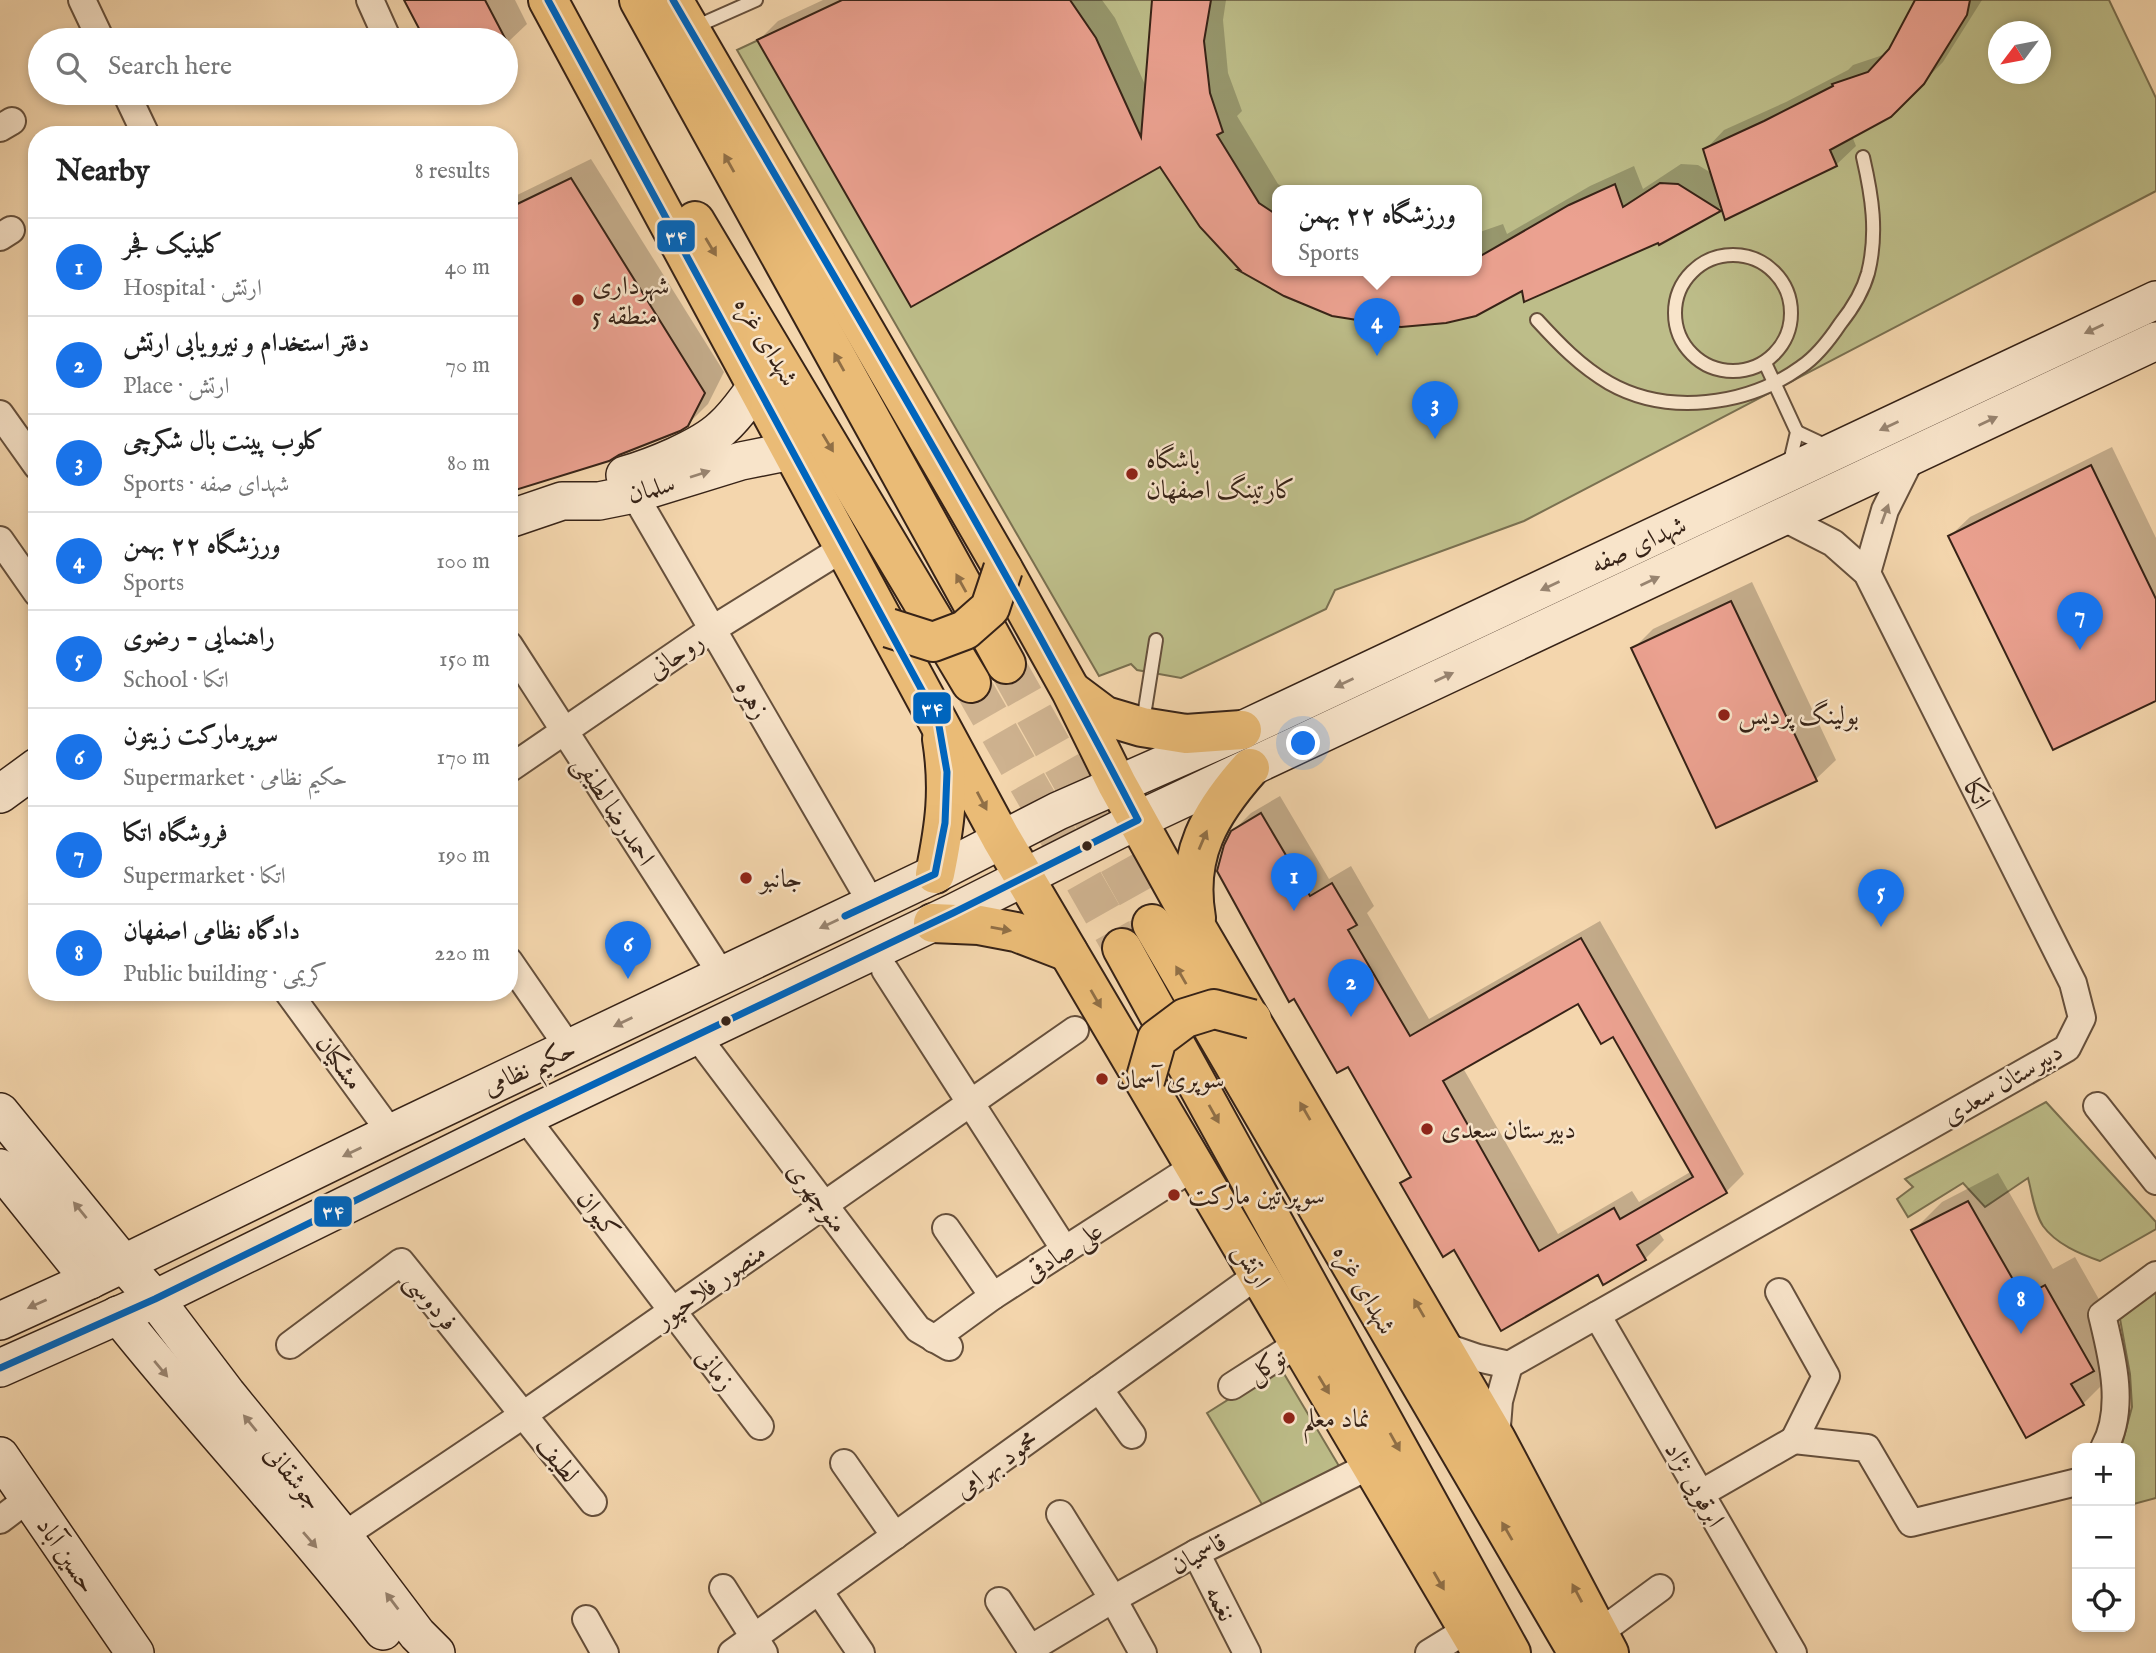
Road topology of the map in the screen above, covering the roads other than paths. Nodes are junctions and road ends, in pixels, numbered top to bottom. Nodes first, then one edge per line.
1 (82, 0) edge
2 (370, 0) edge
3 (548, 0) edge
4 (562, 0) edge
5 (639, 0) edge
6 (756, 0) edge
7 (682, 15) edge
8 (95, 28) edge
9 (383, 28) edge
10 (132, 105) edge
11 (142, 126) edge
12 (1863, 157) dead end
13 (2156, 300) edge
14 (1536, 320) dead end
15 (2156, 341) edge
16 (1765, 363) junction
17 (1774, 382) junction
18 (757, 386) junction
19 (0, 414) edge
20 (720, 430) junction
21 (1797, 432) junction
22 (791, 451) junction
23 (1836, 451) junction
24 (28, 453) edge
25 (1911, 458) junction
26 (741, 461) junction
27 (1787, 474) junction
28 (634, 494) junction
29 (562, 501) junction
30 (518, 516) edge
31 (1784, 517) junction
32 (0, 540) edge
33 (845, 547) junction
34 (1003, 569) junction
35 (1867, 573) junction
36 (28, 580) edge
37 (889, 628) junction
38 (713, 629) junction
39 (1156, 640) dead end
40 (518, 660) edge
41 (1006, 664) tunnel mouth
42 (971, 683) tunnel mouth
43 (1071, 691) junction
44 (938, 720) junction
45 (1142, 727) junction
46 (1242, 730) junction
47 (563, 732) junction
48 (518, 763) edge
49 (1251, 768) junction
50 (28, 774) edge
51 (1117, 784) junction
52 (0, 794) edge
53 (1058, 811) joint
54 (1138, 820) junction
55 (986, 848) junction
56 (1082, 849) joint
57 (935, 874) junction
58 (1024, 877) junction
59 (986, 897) junction
60 (872, 904) junction
61 (933, 923) junction
62 (1152, 924) tunnel mouth
63 (1198, 930) junction
64 (1122, 948) tunnel mouth
65 (1068, 952) junction
66 (879, 961) junction
67 (518, 974) edge
68 (722, 975) junction
69 (295, 1001) edge
70 (2082, 1018) joint
71 (1252, 1019) junction
72 (1075, 1030) dead end
73 (696, 1035) junction
74 (569, 1048) junction
75 (1145, 1081) junction
76 (971, 1104) junction
77 (2096, 1106) dead end
78 (0, 1112) edge
79 (525, 1117) junction
80 (391, 1133) junction
81 (1195, 1166) junction
82 (0, 1168) edge
83 (2156, 1181) edge
84 (825, 1206) junction
85 (946, 1228) dead end
86 (1065, 1250) junction
87 (123, 1263) junction
88 (1259, 1274) junction
89 (2156, 1275) edge
90 (90, 1280) junction
91 (1779, 1292) dead end
92 (993, 1296) junction
93 (155, 1299) junction
94 (672, 1311) junction
95 (118, 1315) junction
96 (1597, 1315) junction
97 (0, 1321) edge
98 (942, 1343) joint
99 (1299, 1343) junction
100 (290, 1345) dead end
101 (1440, 1345) junction
102 (1508, 1366) junction
103 (0, 1368) edge
104 (1232, 1386) dead end
105 (1099, 1389) junction
106 (523, 1415) junction
107 (760, 1426) dead end
108 (1132, 1435) dead end
109 (1496, 1439) junction
110 (1794, 1440) junction
111 (2107, 1443) edge
112 (0, 1456) edge
113 (844, 1464) dead end
114 (1371, 1465) junction
115 (2072, 1483) edge
116 (1700, 1494) junction
117 (29, 1498) junction
118 (593, 1502) dead end
119 (1060, 1514) dead end
120 (0, 1520) edge
121 (343, 1536) junction
122 (895, 1536) junction
123 (1196, 1553) junction
124 (723, 1588) dead end
125 (1660, 1588) dead end
126 (819, 1591) junction
127 (1113, 1599) junction
128 (999, 1601) dead end
129 (586, 1619) dead end
130 (1475, 1641) edge
131 (759, 1645) edge
132 (1595, 1646) edge
133 (413, 1647) edge
134 (1031, 1651) edge
135 (135, 1653) edge
136 (605, 1653) edge
137 (732, 1653) edge
138 (861, 1653) edge
139 (1143, 1653) edge
140 (1247, 1653) edge
141 (1429, 1653) edge
142 (1511, 1653) edge
143 (1793, 1653) edge

1 - 8 street
2 - 9 street
3 - 18 main road, ارتش
4 -> 42 main road, شهدای غزه
41 -> 5 main road, شهدای غزه
6 - 7 lane
7 - 34 main road
10 - 11 street
12 - 17 lane
13 -> 23 main road, شهدای صفه
14 - 17 lane
25 -> 15 main road, شهدای صفه
16 - 16 lane
16 - 17 lane
17 - 21 lane
18 - 20 main road
18 - 22 main road, ارتش
19 - 24 street
20 - 26 main road
20 - 29 main road
21 - 23 lane
21 - 27 lane
22 - 26 main road, سلمان
22 - 33 main road, ارتش
23 - 27 main road, شهدای صفه
25 - 31 main road, شهدای صفه
35 -> 25 street
28 -> 26 main road, سلمان
27 -> 46 main road, شهدای صفه
28 - 29 main road, سلمان
28 - 38 street, زهره
29 - 30 main road, سلمان
31 - 35 street
49 -> 31 main road, شهدای صفه
32 - 36 street
33 - 37 main road, ارتش
33 - 38 street, روحانی
34 - 37 main road, bridge
34 - 43 main road
35 - 70 street, اتکا
37 - 44 main road, ارتش
38 - 47 street, روحانی
38 - 60 street, زهره
39 - 45 lane
40 - 47 street, احمدرضا لطیفی
43 - 45 main road
43 - 51 main road
44 -> 55 main road, ارتش
44 - 57 main road
45 - 46 main road
46 - 51 main road, شهدای صفه
47 - 48 street, روحانی
47 - 68 street, احمدرضا لطیفی
49 - 54 main road, شهدای صفه
63 -> 49 main road
50 - 52 main road
51 - 53 main road, شهدای صفه
51 - 54 main road
53 - 55 main road, حکیم نظامی
54 - 56 main road, شهدای صفه
54 - 63 main road
55 - 57 main road, حکیم نظامی
55 - 58 main road, ارتش
55 - 59 main road
56 - 58 main road, حکیم نظامی
57 - 60 main road, حکیم نظامی
58 - 59 main road, حکیم نظامی
58 - 65 main road, ارتش
59 - 61 main road, حکیم نظامی
60 -> 68 main road, حکیم نظامی
61 -> 65 main road
61 - 66 main road, حکیم نظامی
132 -> 62 main road, شهدای غزه
63 - 71 main road
64 -> 142 main road, شهدای غزه
65 -> 75 main road, ارتش
66 - 73 main road, حکیم نظامی
66 - 76 street
67 - 74 street
68 -> 74 main road, حکیم نظامی
69 - 80 street, مشکیان
70 - 96 street, دبیرستان سعدی
71 - 75 main road, bridge
101 -> 71 main road
72 - 76 street, منصور فلاحپور
73 - 79 main road, حکیم نظامی
73 - 84 street, منوچهری
74 - 80 main road, حکیم نظامی
75 - 81 main road, ارتش
76 - 84 street, منصور فلاحپور
76 - 86 street
77 - 83 street
87 -> 78 main road, جوشقانی
79 - 93 main road, حکیم نظامی
79 - 94 street, کیوان
80 -> 87 main road, حکیم نظامی
81 - 86 street, علی صادقی
81 - 88 main road, ارتش
82 - 90 main road
84 - 94 street, منصور فلاحپور
84 - 98 street, منوچهری
85 - 92 street
86 - 92 street, علی صادقی
87 - 90 main road, حکیم نظامی
87 - 93 main road, جوشقانی
88 - 99 main road, ارتش
88 - 105 street, محمود بهرامی
89 - 111 street
90 -> 97 main road, حکیم نظامی
91 - 110 street
92 - 98 street, علی صادقی
93 - 95 main road, حکیم نظامی
121 -> 93 main road, جوشقانی
94 - 106 street, منصور فلاحپور
94 - 107 street, زمانی
95 - 103 main road, حکیم نظامی
95 -> 133 main road, جوشقانی
96 - 102 street, دبیرستان سعدی
96 - 116 street, ابرقویی نژاد
99 - 104 street, توکل
99 -> 114 main road, ارتش
100 - 106 street, فردوسی
101 - 102 street
101 - 109 main road
102 - 109 street
105 - 108 street
105 - 122 street, محمود بهرامی
106 - 118 street, لطیف
106 - 121 street, منصور فلاحپور
132 -> 109 main road
110 - 115 street
110 - 116 street
112 - 117 main road, حسین آباد
113 - 122 street
114 - 123 street, قاسمیان
114 -> 130 main road, ارتش
116 - 143 street, ابرقویی نژاد
117 - 120 street
117 - 135 main road, حسین آباد
119 - 127 street
133 -> 121 main road, جوشقانی
122 - 126 street, محمود بهرامی
123 - 127 street, قاسمیان
123 - 140 street, نغمه
124 - 131 street
125 - 132 street
126 - 131 street, محمود بهرامی
126 - 138 street
127 - 134 street, قاسمیان
127 - 139 street
128 - 134 street
129 - 136 street
130 - 141 street
131 - 137 street, محمود بهرامی

